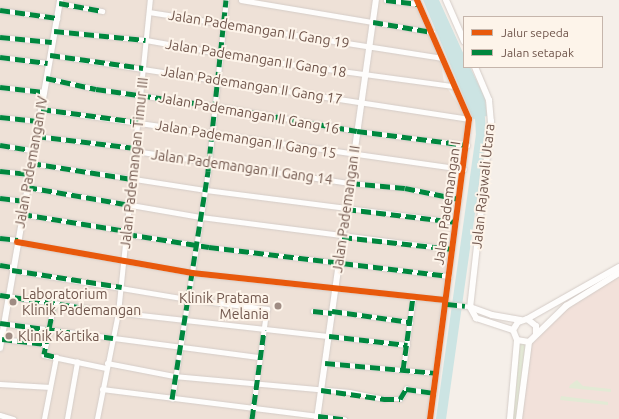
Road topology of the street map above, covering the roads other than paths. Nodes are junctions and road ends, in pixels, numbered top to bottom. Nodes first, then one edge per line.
1 (150, 0) edge
2 (226, 0) edge
3 (241, 0) edge
4 (376, 0) edge
5 (386, 0) edge
6 (446, 0) edge
7 (60, 2) edge
8 (418, 2) edge
9 (0, 10) edge
10 (102, 11) dead end
11 (149, 12) junction
12 (57, 18) junction
13 (373, 22) junction
14 (224, 25) junction
15 (54, 31) junction
16 (432, 32) junction
17 (0, 37) edge
18 (463, 39) edge
19 (146, 40) junction
20 (52, 42) junction
21 (369, 48) junction
22 (222, 53) junction
23 (58, 56) dead end
24 (0, 57) edge
25 (442, 58) junction
26 (48, 63) junction
27 (143, 68) junction
28 (475, 68) edge
29 (365, 75) junction
30 (46, 78) junction
31 (219, 81) junction
32 (453, 86) junction
33 (0, 87) edge
34 (44, 92) junction
35 (141, 95) junction
36 (362, 102) junction
37 (216, 106) junction
38 (41, 109) junction
39 (0, 117) edge
40 (469, 119) junction
41 (38, 121) junction
42 (138, 122) junction
43 (356, 131) junction
44 (213, 135) junction
45 (36, 136) junction
46 (0, 145) edge
47 (467, 145) junction
48 (33, 150) junction
49 (135, 150) junction
50 (354, 156) junction
51 (210, 162) junction
52 (31, 163) junction
53 (464, 169) junction
54 (0, 171) edge
55 (30, 174) junction
56 (132, 179) junction
57 (350, 183) junction
58 (27, 187) junction
59 (206, 190) junction
60 (0, 198) edge
61 (459, 199) junction
62 (25, 201) junction
63 (130, 206) junction
64 (346, 209) junction
65 (22, 214) junction
66 (201, 217) junction
67 (456, 222) junction
68 (127, 232) junction
69 (342, 236) junction
70 (0, 238) edge
71 (17, 241) junction
72 (197, 246) junction
73 (452, 250) junction
74 (124, 260) junction
75 (338, 262) junction
76 (0, 265) edge
77 (12, 269) junction
78 (619, 269) edge
79 (192, 273) junction
80 (449, 276) junction
81 (122, 287) junction
82 (335, 288) junction
83 (0, 295) edge
84 (8, 296) junction
85 (413, 297) junction
86 (188, 299) junction
87 (447, 303) junction
88 (54, 304) junction
89 (466, 306) junction
90 (480, 310) junction
91 (312, 311) dead end
92 (332, 312) junction
93 (118, 313) junction
94 (476, 318) junction
95 (184, 320) junction
96 (524, 320) junction
97 (410, 322) junction
98 (2, 323) edge
99 (264, 330) junction
100 (513, 330) junction
101 (50, 331) junction
102 (536, 334) junction
103 (329, 336) junction
104 (2, 338) junction
105 (113, 338) junction
106 (517, 340) junction
107 (529, 342) junction
108 (46, 344) junction
109 (407, 345) junction
110 (180, 346) junction
111 (0, 348) edge
112 (56, 357) junction
113 (260, 357) junction
114 (77, 362) junction
115 (325, 363) junction
116 (106, 365) junction
117 (403, 370) junction
118 (436, 374) junction
119 (174, 376) junction
120 (0, 384) edge
121 (257, 384) junction
122 (50, 387) junction
123 (102, 389) junction
124 (321, 390) junction
125 (434, 394) junction
126 (172, 399) junction
127 (253, 409) junction
128 (0, 415) edge
129 (317, 417) edge
130 (13, 419) edge
131 (44, 419) edge
132 (68, 419) edge
133 (97, 419) edge
134 (252, 419) edge
135 (344, 419) edge
136 (430, 419) edge
137 (510, 419) edge
138 (519, 419) edge

1 - 11 street, Jalan Pademangan Timur III
2 - 14 street
3 - 13 street
4 - 13 street, Jalan Pademangan II
5 - 8 street
6 - 18 street
7 - 10 street
7 - 12 street, Jalan Pademangan IV
8 - 16 street
9 - 12 street
11 - 14 street, Jalan Pademangan II Gang 19
11 - 19 street, Jalan Pademangan Timur III
12 - 15 street, Jalan Pademangan IV
13 - 16 street
13 - 21 street, Jalan Pademangan II
14 - 21 street, Jalan Pademangan II Gang 19
14 - 22 street
15 - 19 street, Jalan Pademangan II Gang 18
15 - 20 street, Jalan Pademangan IV
16 - 25 street
17 - 20 street
19 - 22 street, Jalan Pademangan II Gang 18
19 - 27 street, Jalan Pademangan Timur III
20 - 26 street, Jalan Pademangan IV
21 - 25 street, Jalan Pademangan II Gang 19
21 - 29 street, Jalan Pademangan II
22 - 29 street, Jalan Pademangan II Gang 18
22 - 31 street
23 - 27 street, Jalan Pademangan II Gang 17
24 - 26 street
25 - 32 street
26 - 30 street, Jalan Pademangan IV
27 - 31 street, Jalan Pademangan II Gang 17
27 - 35 street, Jalan Pademangan Timur III
28 - 89 street, Jalan Rajawali Utara
29 - 32 street, Jalan Pademangan II Gang 18
29 - 36 street, Jalan Pademangan II
30 - 34 street, Jalan Pademangan IV
30 - 35 street, Jalan Pademangan II Gang 16
31 - 36 street, Jalan Pademangan II Gang 17
31 - 37 street
32 - 40 street
33 - 34 street
34 - 38 street, Jalan Pademangan IV
35 - 37 street, Jalan Pademangan II Gang 16
35 - 42 street, Jalan Pademangan Timur III
36 - 40 street, Jalan Pademangan II Gang 17
36 - 43 street, Jalan Pademangan II
37 - 43 street, Jalan Pademangan II Gang 16
37 - 44 street
38 - 41 street, Jalan Pademangan IV
38 - 42 street, Jalan Pademangan II Gang 15
39 - 41 street
40 - 47 street, Jalan Pademangan I
41 - 45 street, Jalan Pademangan IV
42 - 44 street, Jalan Pademangan II Gang 15
42 - 49 street, Jalan Pademangan Timur III
43 - 47 street, Jalan Pademangan II Gang 16
43 - 50 street, Jalan Pademangan II
44 - 50 street, Jalan Pademangan II Gang 15
44 - 51 street
45 - 48 street, Jalan Pademangan IV
45 - 49 street, Jalan Pademangan II Gang 14
46 - 48 street
47 - 53 street, Jalan Pademangan I
48 - 52 street, Jalan Pademangan IV
49 - 51 street, Jalan Pademangan II Gang 14
49 - 56 street, Jalan Pademangan Timur III
50 - 53 street, Jalan Pademangan II Gang 15
50 - 57 street, Jalan Pademangan II
51 - 57 street, Jalan Pademangan II Gang 14
51 - 59 street
52 - 55 street, Jalan Pademangan IV
52 - 56 street
53 - 61 street, Jalan Pademangan I
54 - 55 street
55 - 58 street, Jalan Pademangan IV
56 - 59 street
56 - 63 street, Jalan Pademangan Timur III
57 - 61 street, Jalan Pademangan II Gang 14
57 - 64 street, Jalan Pademangan II
58 - 62 street, Jalan Pademangan IV
58 - 63 street
59 - 64 street
59 - 66 street
60 - 62 street
61 - 67 street, Jalan Pademangan I
62 - 65 street, Jalan Pademangan IV
63 - 66 street
63 - 68 street, Jalan Pademangan Timur III
64 - 67 street
64 - 69 street, Jalan Pademangan II
65 - 68 street
65 - 71 street, Jalan Pademangan IV
66 - 69 street
66 - 72 street
67 - 73 street, Jalan Pademangan I
68 - 72 street
68 - 74 street, Jalan Pademangan Timur III
69 - 73 street
69 - 75 street, Jalan Pademangan II
70 - 71 street
71 - 74 street
71 - 77 street, Jalan Pademangan IV
72 - 75 street
72 - 79 street
73 - 80 street, Jalan Pademangan I
74 - 79 street
74 - 81 street, Jalan Pademangan Timur III
75 - 80 street
75 - 82 street, Jalan Pademangan II
76 - 77 street
77 - 81 street
77 - 84 street, Jalan Pademangan IV
78 - 96 street
78 - 102 street
79 - 82 street
79 - 86 street
80 - 87 street, Jalan Pademangan I
81 - 86 street
81 - 93 street, Jalan Pademangan Timur III
82 - 85 street
82 - 92 street, Jalan Pademangan II
83 - 84 street
84 - 88 street
84 - 98 street, Jalan Pademangan IV
85 - 87 street
85 - 97 street
86 - 95 street
86 - 99 street
87 - 89 street
87 - 118 street, Jalan Pademangan I
88 - 93 street
88 - 101 street
89 - 90 street
89 - 94 street
90 - 94 street
90 - 96 street
91 - 92 street
92 - 97 street
92 - 103 street, Jalan Pademangan II
93 - 95 street
93 - 105 street, Jalan Pademangan Timur III
94 - 100 street
95 - 99 street
95 - 110 street
96 - 100 street
96 - 102 street
97 - 109 street
98 - 101 street
98 - 104 street, Jalan Pademangan IV
99 - 103 street
99 - 113 street
100 - 106 street
101 - 105 street
101 - 108 street
102 - 107 street
103 - 109 street
103 - 115 street, Jalan Pademangan II
104 - 108 street
104 - 111 street, Jalan Pademangan IV
105 - 110 street
105 - 116 street, Jalan Pademangan Timur III
106 - 107 street
106 - 137 street
107 - 138 street
108 - 112 street
109 - 117 street
110 - 113 street
110 - 119 street
112 - 114 street
112 - 122 street
113 - 121 street
114 - 116 street
114 - 132 street
115 - 117 street
115 - 124 street, Jalan Pademangan II
116 - 119 street
116 - 123 street, Jalan Pademangan Timur III
117 - 118 street
118 - 125 street, Jalan Pademangan I
119 - 121 street
119 - 126 street
120 - 122 street
121 - 124 street
121 - 127 street
122 - 131 street
123 - 126 street
123 - 133 street, Jalan Pademangan Timur III
124 - 125 street
124 - 129 street, Jalan Pademangan II
125 - 136 street, Jalan Pademangan I
126 - 127 street
127 - 129 street
127 - 134 street
128 - 130 street
129 - 135 street

